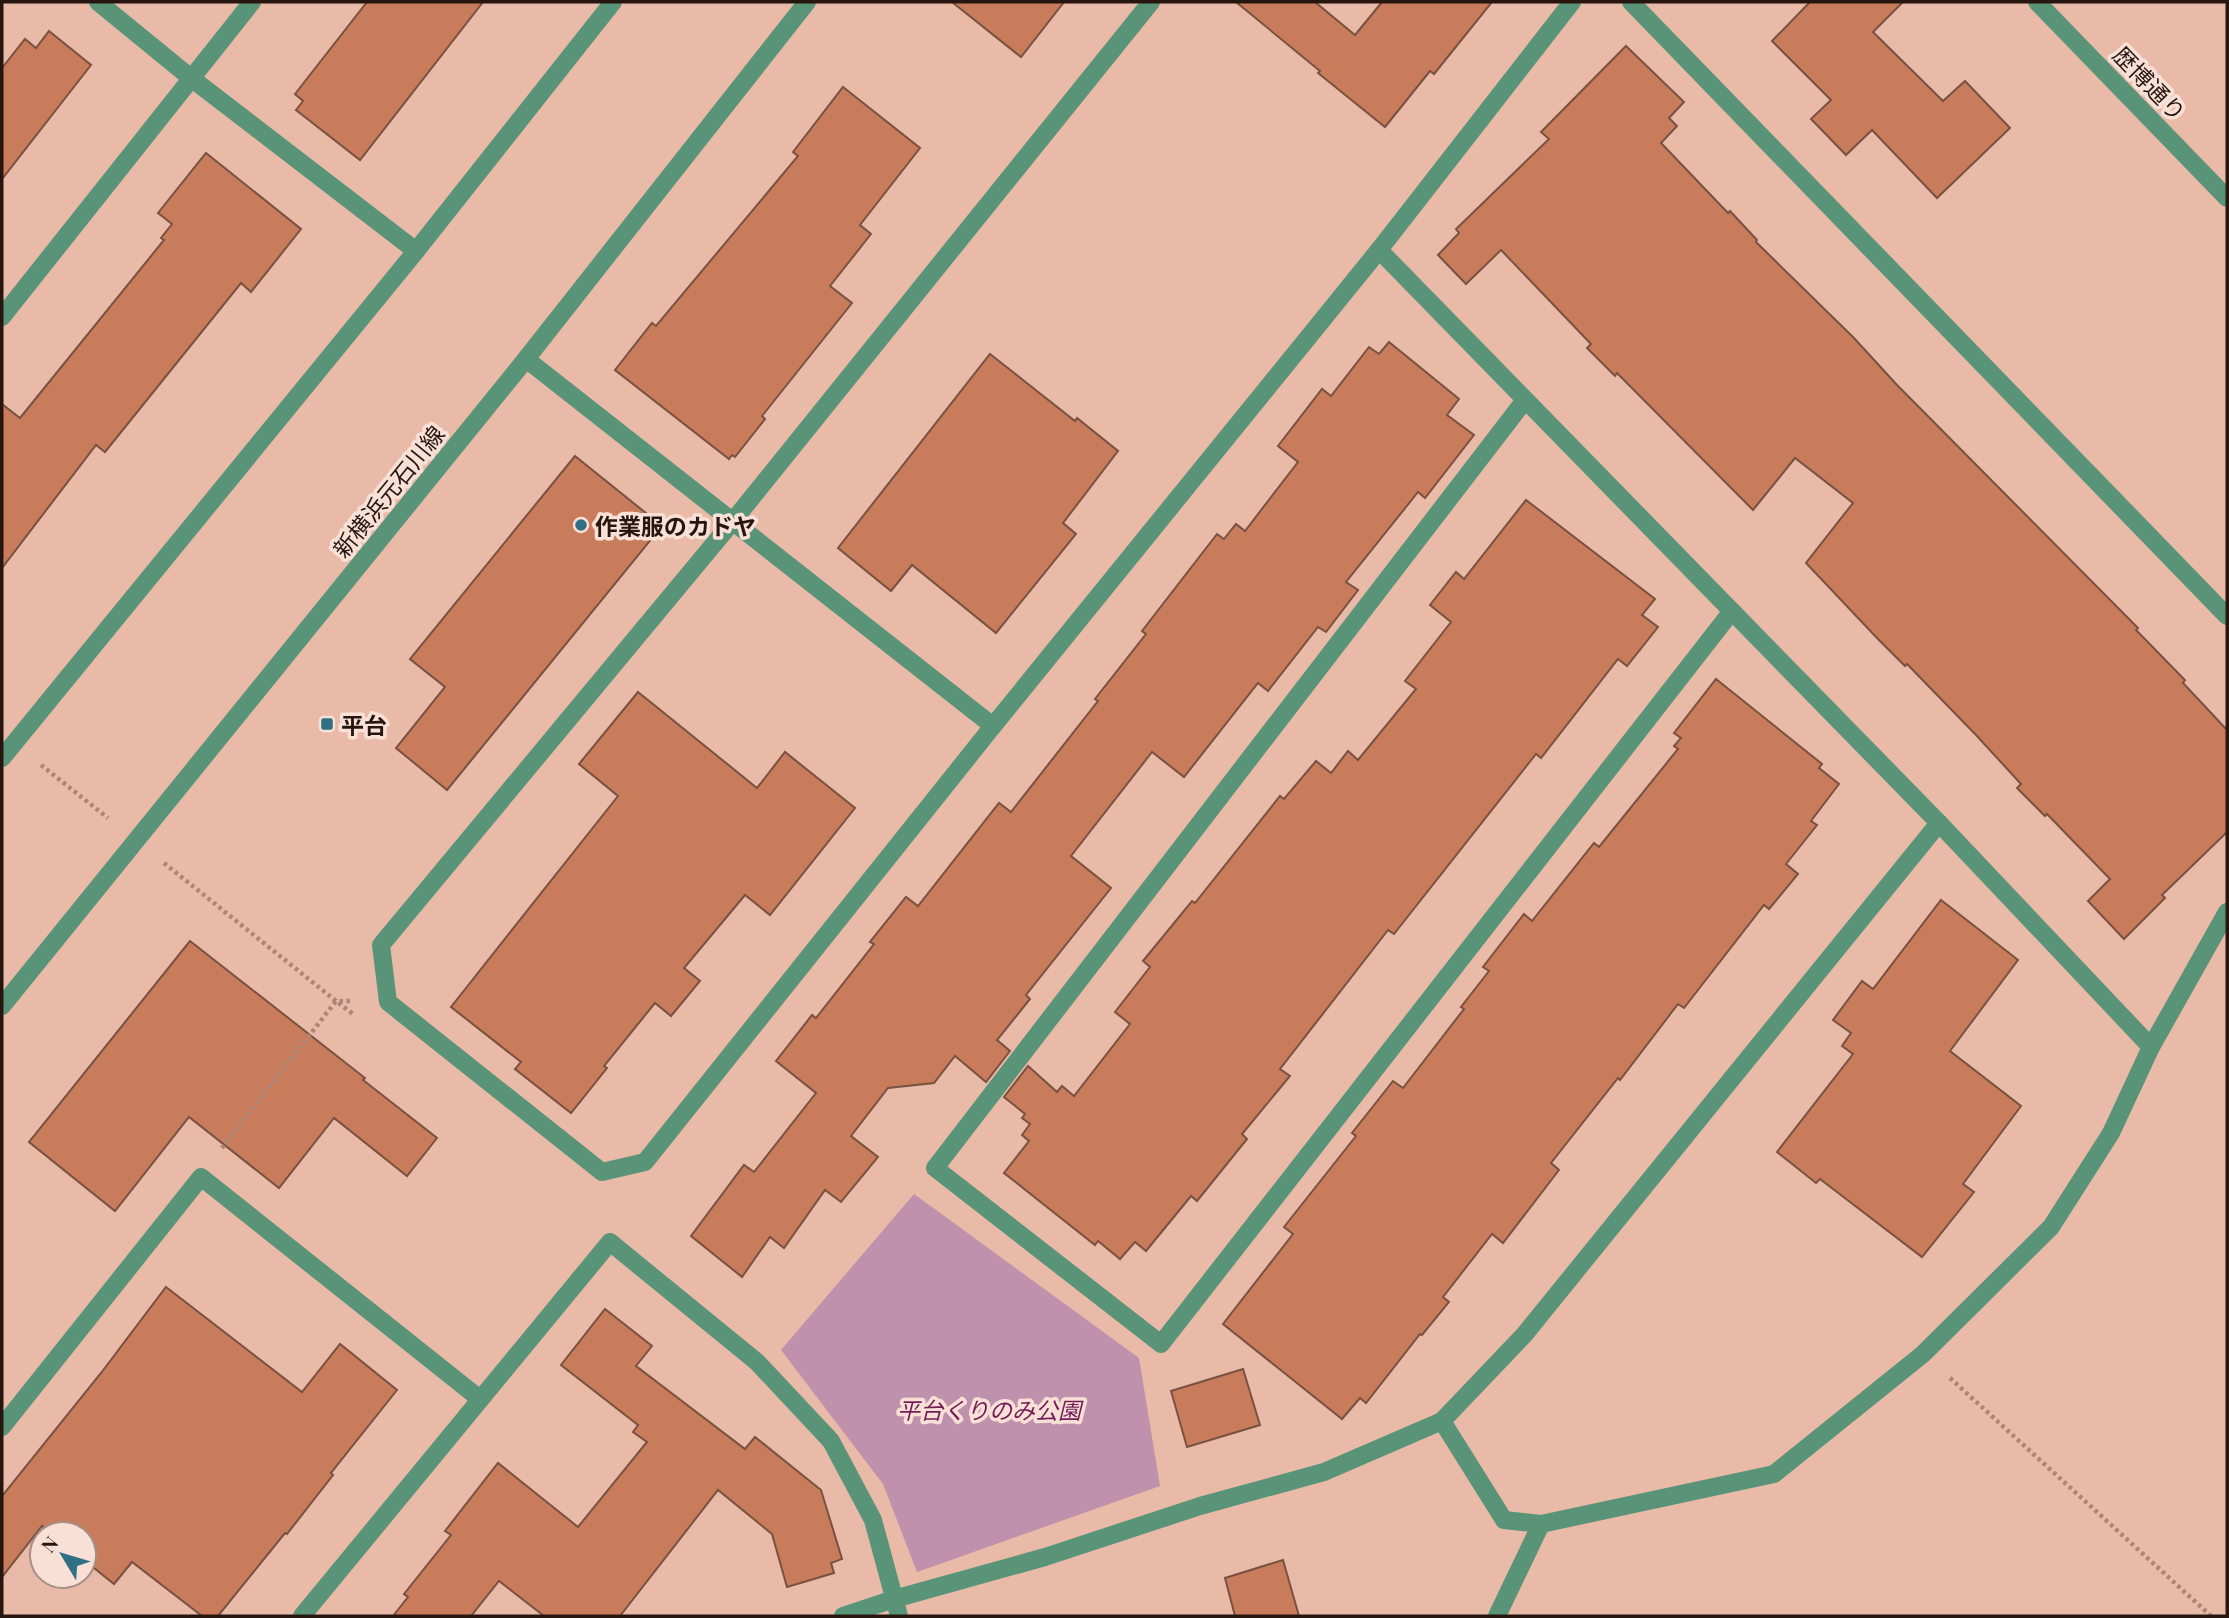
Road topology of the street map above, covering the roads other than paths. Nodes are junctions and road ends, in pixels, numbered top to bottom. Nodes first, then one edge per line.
1 (97, 2) edge
2 (252, 2) edge
3 (613, 2) edge
4 (807, 2) edge
5 (1151, 2) edge
6 (1572, 2) edge
7 (1631, 2) edge
8 (2037, 2) edge
9 (191, 78) junction
10 (2227, 198) edge
11 (1379, 250) junction
12 (416, 251) junction
13 (2, 317) edge
14 (526, 359) junction
15 (1525, 400) junction
16 (733, 521) junction
17 (1732, 611) junction
18 (2227, 616) edge
19 (993, 726) junction
20 (2, 758) edge
21 (1939, 823) junction
22 (2227, 912) edge
23 (2, 1006) edge
24 (2151, 1047) junction
25 (480, 1399) junction
26 (1442, 1421) junction
27 (2, 1427) edge
28 (1541, 1524) junction
29 (897, 1608) edge
30 (303, 1616) edge
31 (843, 1616) edge
32 (1497, 1616) edge

1 - 9 street
2 - 9 street
3 - 12 street
4 - 14 street, 新横浜元石川線
5 - 16 street
6 - 11 street
7 - 18 street
8 - 10 street, 歴博通り
9 - 12 street
9 - 13 street
11 - 15 street
11 - 19 street
12 - 20 street
14 - 16 street
14 - 23 street, 新横浜元石川線
15 - 17 street
15 - 17 street
16 - 19 street
16 - 19 street
17 - 21 street
21 - 24 street
21 - 26 street
22 - 24 street
24 - 28 street
25 - 27 street
25 - 29 street
25 - 30 street
26 - 28 street
26 - 29 street
28 - 32 street
29 - 31 street

